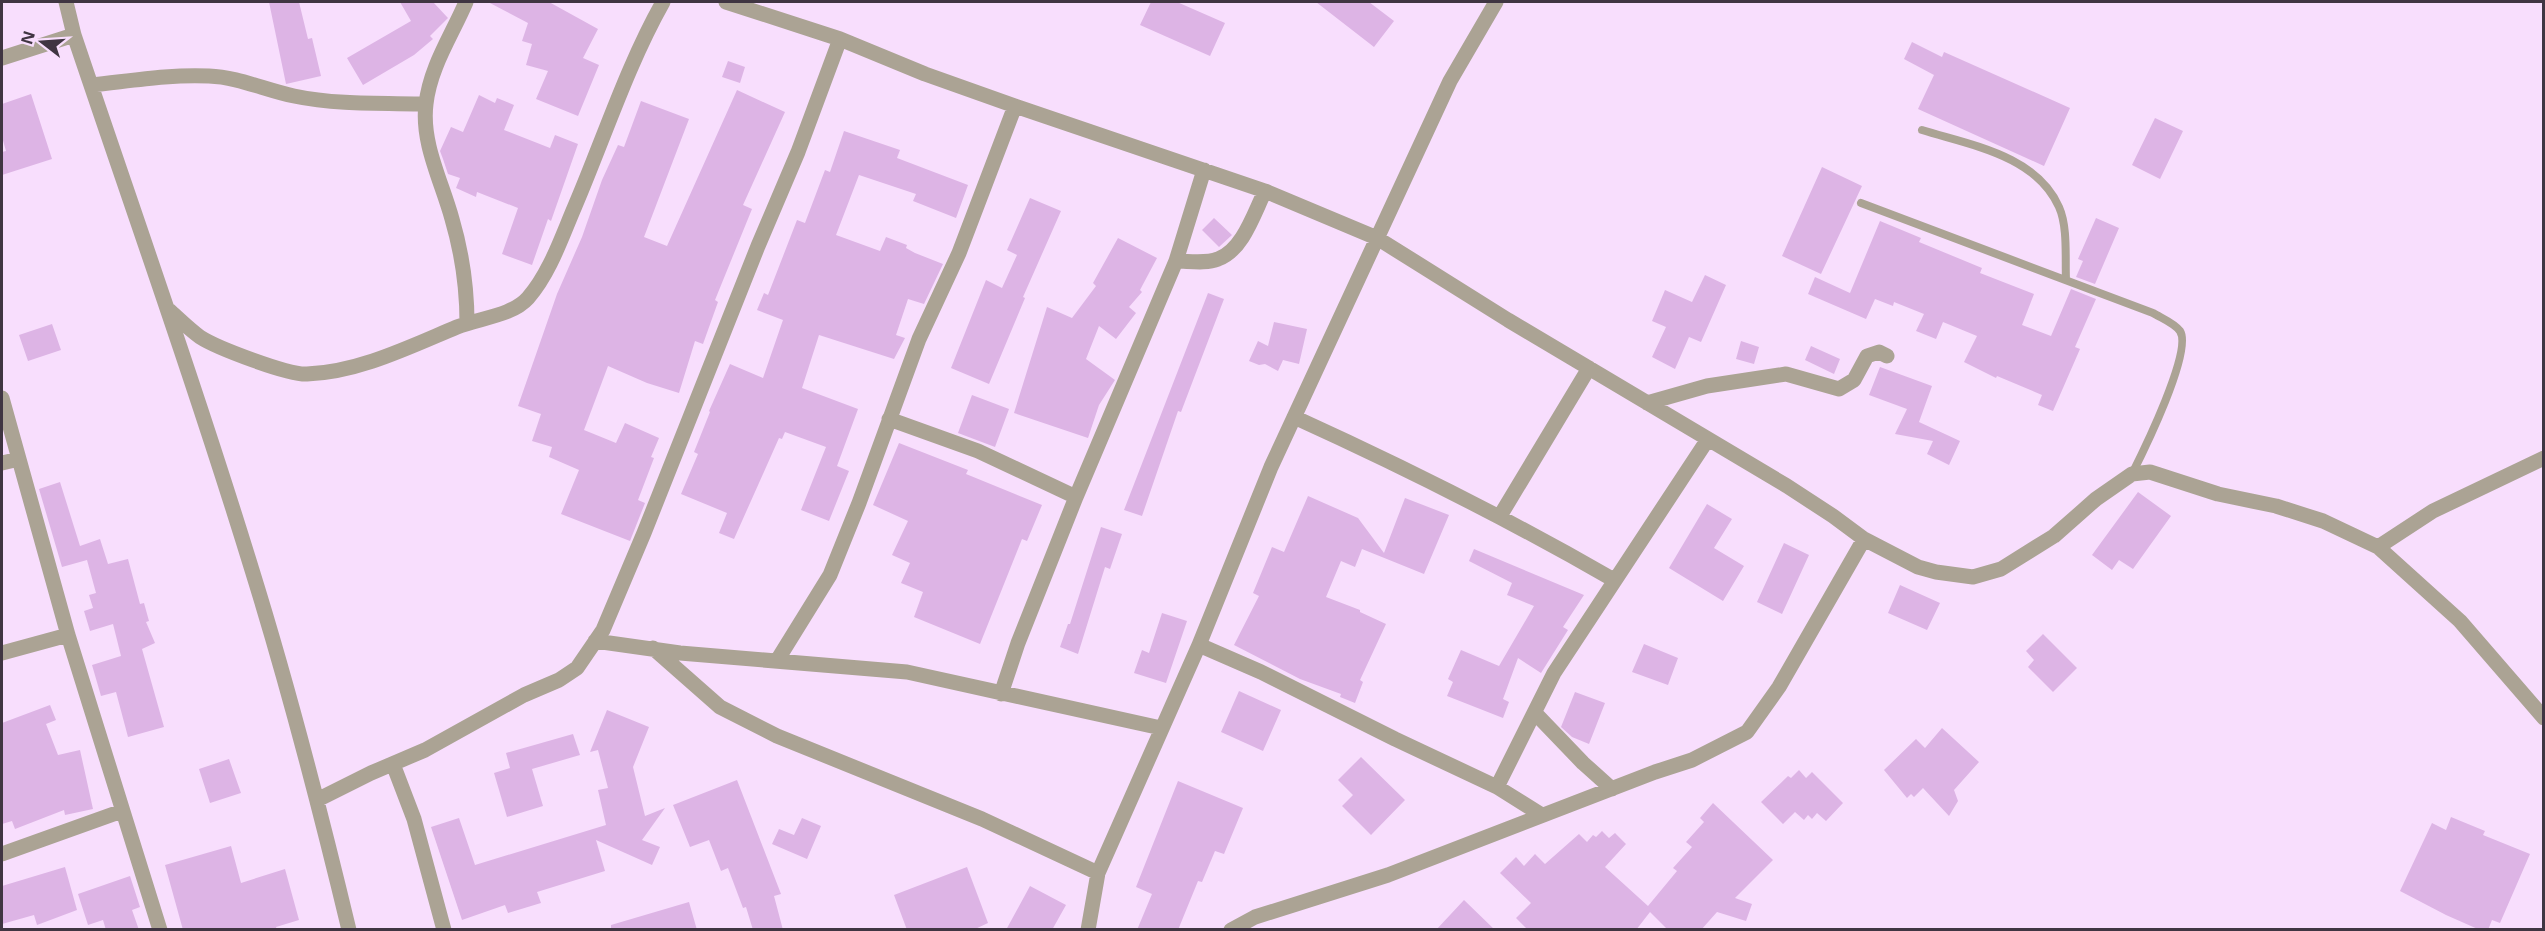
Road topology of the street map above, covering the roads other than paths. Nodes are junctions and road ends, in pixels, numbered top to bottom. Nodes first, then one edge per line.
1 (66, 2) edge
2 (466, 2) edge
3 (663, 2) edge
4 (726, 2) edge
5 (1496, 2) edge
6 (74, 35) junction
7 (840, 39) junction
8 (2, 58) edge
9 (91, 85) junction
10 (426, 105) junction
11 (1015, 106) junction
12 (1922, 130) dead end
13 (1204, 170) junction
14 (1265, 191) junction
15 (1861, 203) dead end
16 (1377, 238) junction
17 (1176, 261) junction
18 (2066, 280) junction
19 (168, 309) junction
20 (467, 323) junction
21 (1887, 356) dead end
22 (1589, 368) junction
23 (2, 398) edge
24 (1647, 403) junction
25 (1294, 417) junction
26 (888, 419) junction
27 (1708, 439) junction
28 (2544, 458) edge
29 (19, 459) junction
30 (2, 463) edge
31 (2132, 474) junction
32 (1076, 497) junction
33 (1500, 516) junction
34 (1864, 539) junction
35 (2378, 547) junction
36 (1614, 580) junction
37 (68, 635) junction
38 (595, 641) junction
39 (1199, 645) junction
40 (653, 648) junction
41 (2, 653) edge
42 (778, 659) junction
43 (1001, 694) junction
44 (1535, 713) junction
45 (2544, 718) edge
46 (1161, 728) junction
47 (393, 764) junction
48 (1497, 787) junction
49 (1612, 789) junction
50 (317, 800) junction
51 (122, 811) junction
52 (1542, 815) junction
53 (2, 854) edge
54 (1098, 873) junction
55 (160, 930) edge
56 (348, 930) edge
57 (444, 930) edge
58 (1088, 930) edge
59 (1231, 930) edge

1 - 6 street
2 - 10 street
3 - 20 street
4 - 7 street
5 - 16 street
6 - 8 street
6 - 9 street
7 - 11 street
7 - 38 street
9 - 10 street
9 - 19 street
10 - 20 street
11 - 13 street
11 - 26 street
12 - 18 lane
13 - 14 street
13 - 17 street
14 - 16 street
14 - 17 street
15 - 18 lane
16 - 22 street
16 - 25 street
17 - 32 street
18 - 31 lane
19 - 20 street
19 - 50 street
21 - 24 street
22 - 24 street
22 - 33 street
23 - 29 street
24 - 27 street
25 - 33 street
25 - 39 street
26 - 32 street
26 - 42 street
27 - 34 street
27 - 36 street
28 - 35 street
29 - 30 street
29 - 37 street
31 - 34 street
31 - 35 street
32 - 43 street
33 - 36 street
34 - 49 street
35 - 45 street
36 - 44 street
37 - 41 street
37 - 51 street
38 - 40 street
38 - 47 street
39 - 46 street
39 - 48 street
40 - 42 street
40 - 54 street
42 - 43 street
43 - 46 street
44 - 48 street
44 - 49 street
46 - 54 street
47 - 50 street
47 - 57 street
48 - 52 street
49 - 52 street
50 - 56 street
51 - 53 street
51 - 55 street
52 - 59 street
54 - 58 street

